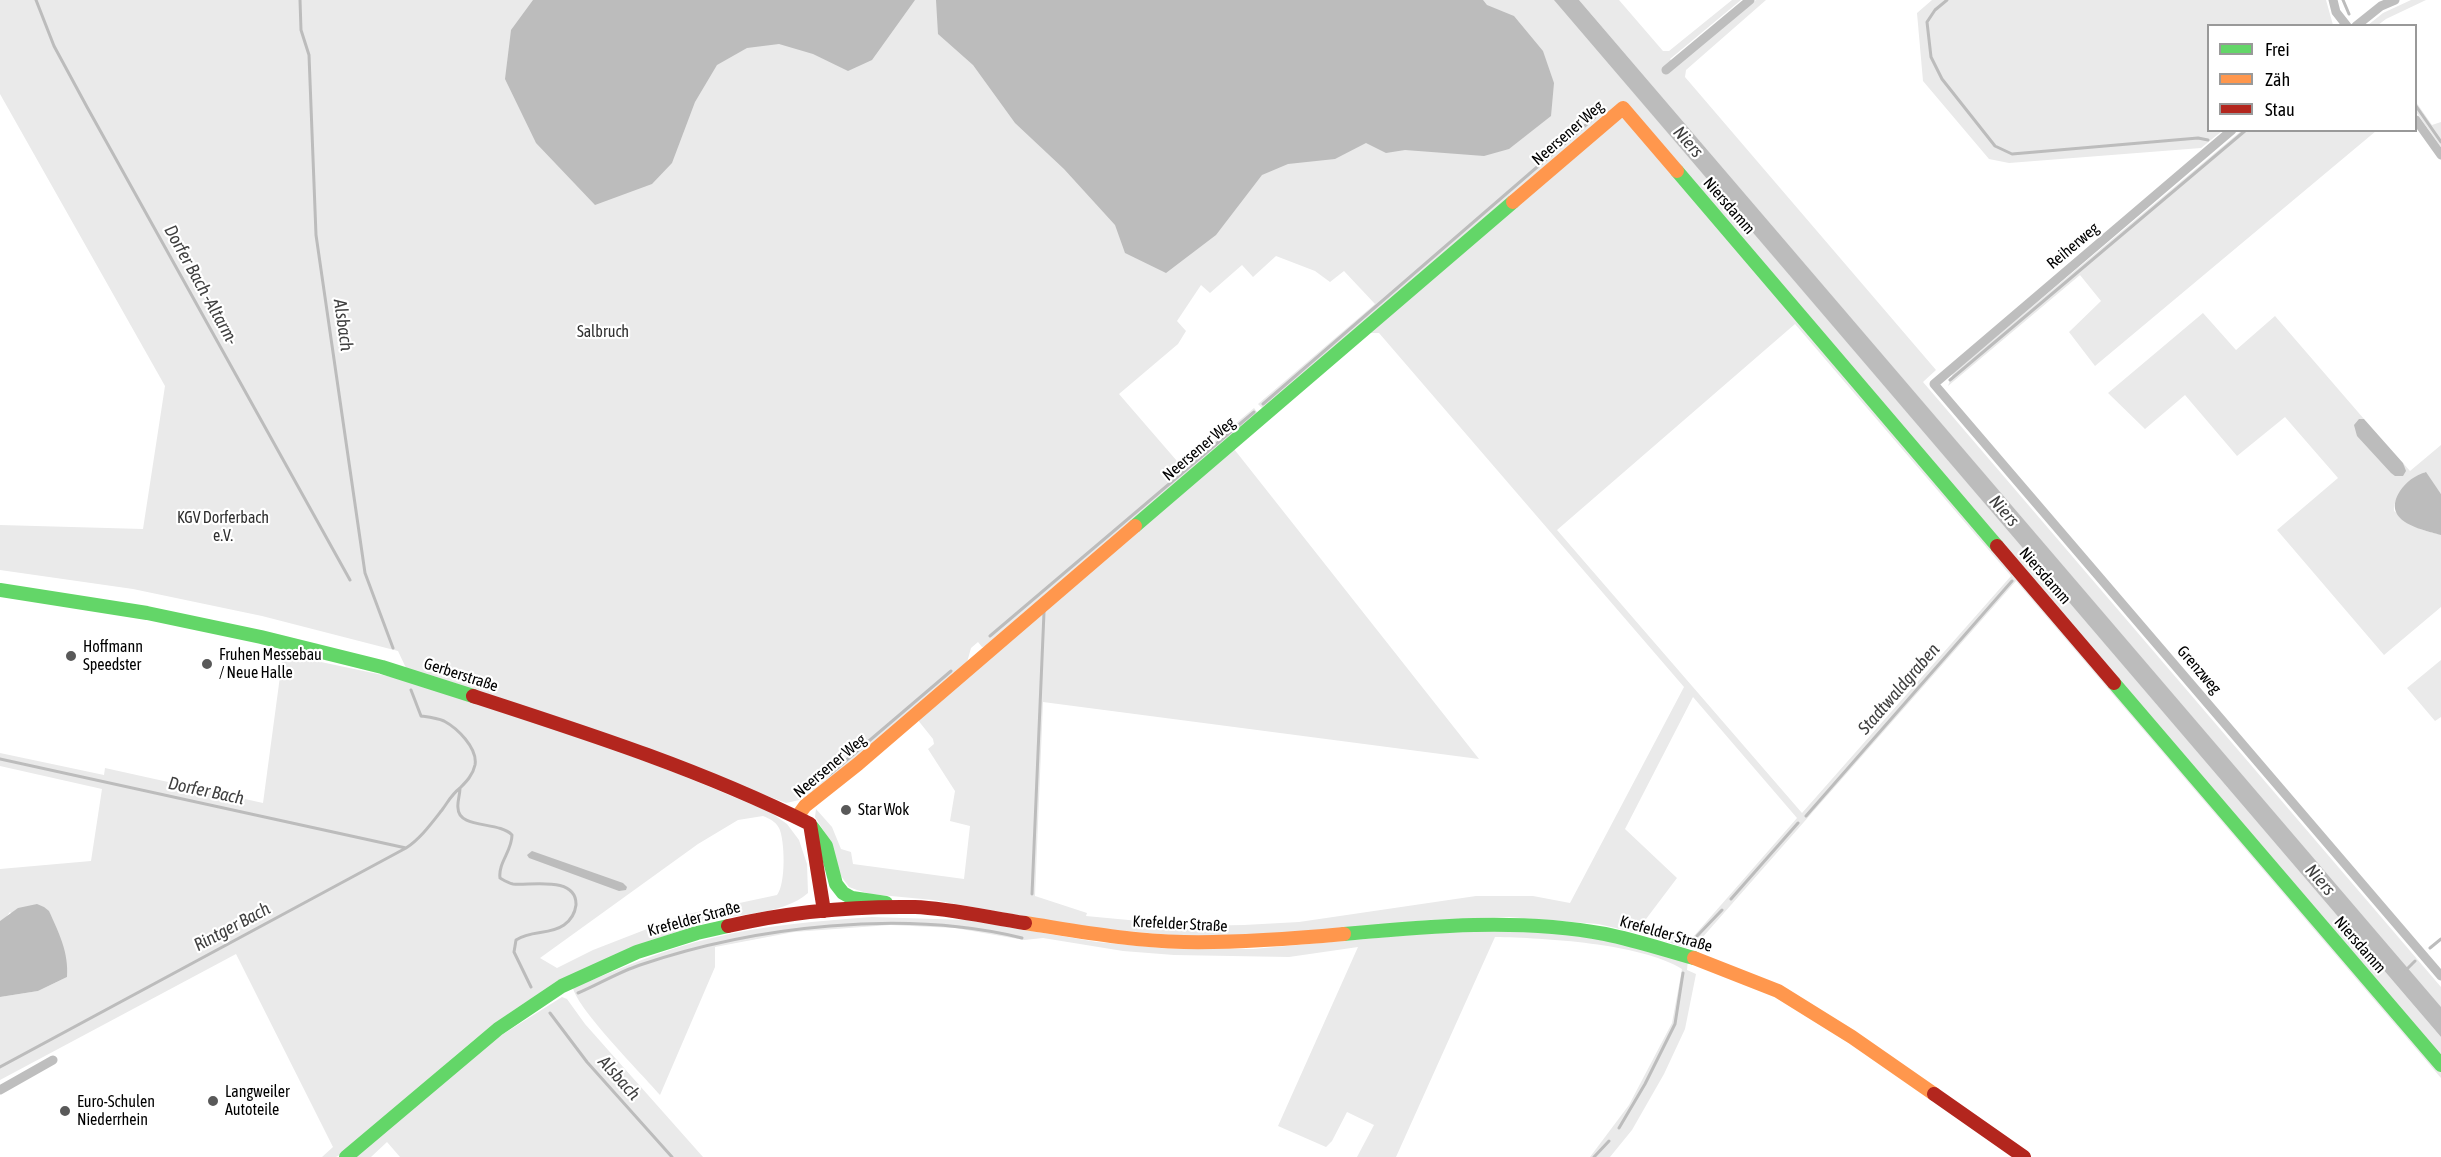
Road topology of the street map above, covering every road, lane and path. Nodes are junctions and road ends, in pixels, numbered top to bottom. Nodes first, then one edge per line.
1 (1750, 0) edge
2 (2333, 0) edge
3 (2395, 0) edge
4 (2345, 24) edge
5 (2358, 24) edge
6 (1666, 70) dead end
7 (1623, 108) joint
8 (2417, 123) edge
9 (2230, 132) edge
10 (2441, 155) edge
11 (1934, 384) joint
12 (0, 590) edge
13 (797, 817) junction
14 (810, 825) junction
15 (917, 907) junction
16 (824, 911) junction
17 (2441, 976) edge
18 (53, 1060) dead end
19 (2441, 1065) edge
20 (0, 1090) edge
21 (346, 1157) edge
22 (2024, 1157) edge

1 - 6 street
2 - 4 street
3 - 5 street
7 - 13 street, Neersener Weg
7 - 19 street, Niersdamm
8 - 10 street
9 - 11 street, Reiherweg
11 - 17 street, Grenzweg
12 - 13 street, Gerberstraße
13 - 14 street, Gerberstraße
14 - 15 street
14 - 16 street
15 - 16 street, Krefelder Straße
15 - 22 street, Krefelder Straße
16 - 21 street, Krefelder Straße
18 - 20 street

